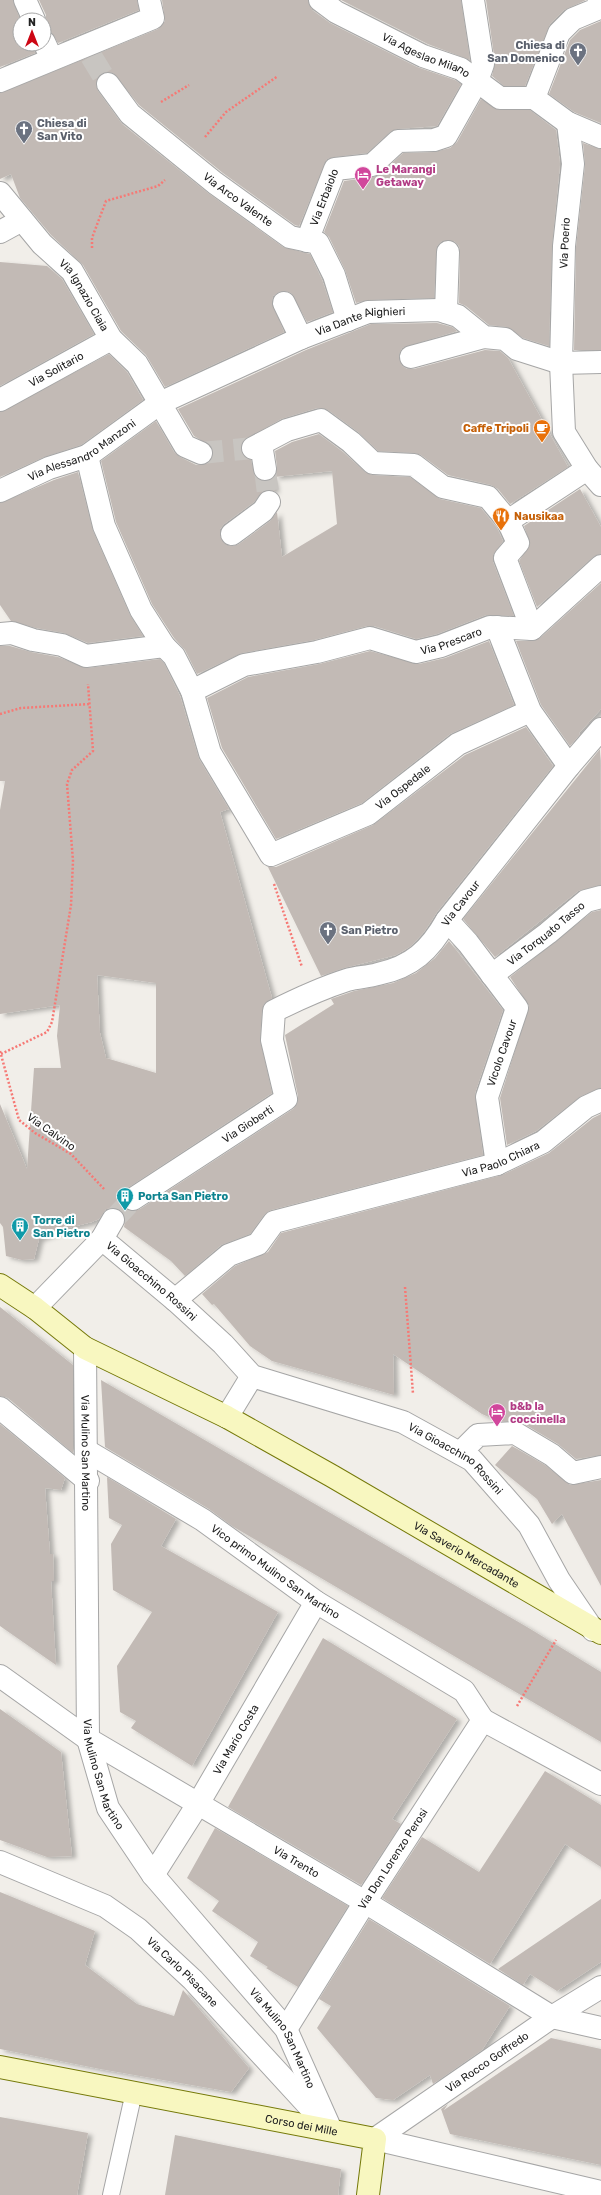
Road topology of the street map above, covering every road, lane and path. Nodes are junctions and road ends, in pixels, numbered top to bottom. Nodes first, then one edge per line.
1 (25, 0) edge
2 (149, 0) edge
3 (321, 0) edge
4 (473, 0) edge
5 (599, 0) edge
6 (30, 12) edge
7 (52, 51) edge
8 (46, 52) edge
9 (0, 81) edge
10 (477, 81) junction
11 (108, 84) tunnel mouth
12 (534, 98) junction
13 (568, 123) junction
14 (601, 137) edge
15 (0, 193) edge
16 (22, 220) junction
17 (0, 232) edge
18 (307, 241) junction
19 (448, 252) dead end
20 (284, 303) dead end
21 (446, 312) junction
22 (348, 320) junction
23 (484, 337) junction
24 (111, 338) junction
25 (301, 338) junction
26 (411, 357) dead end
27 (601, 362) edge
28 (561, 363) junction
29 (0, 400) edge
30 (160, 403) junction
31 (201, 453) tunnel mouth
32 (87, 456) junction
33 (266, 469) tunnel mouth
34 (594, 477) edge
35 (0, 490) edge
36 (269, 502) dead end
37 (508, 521) junction
38 (232, 534) dead end
39 (601, 566) edge
40 (497, 627) junction
41 (532, 628) junction
42 (0, 634) edge
43 (164, 646) junction
44 (86, 656) junction
45 (192, 691) junction
46 (90, 704) junction
47 (530, 711) junction
48 (0, 714) edge
49 (601, 729) edge
50 (569, 766) junction
51 (271, 855) junction
52 (601, 896) edge
53 (447, 920) junction
54 (492, 975) junction
55 (310, 994) junction
56 (274, 1011) joint
57 (1, 1052) edge
58 (601, 1100) edge
59 (497, 1164) junction
60 (107, 1192) dead end
61 (134, 1199) tunnel mouth
62 (112, 1220) tunnel mouth
63 (102, 1239) junction
64 (0, 1286) edge
65 (405, 1287) dead end
66 (175, 1300) junction
67 (35, 1308) junction
68 (85, 1348) junction
69 (252, 1376) junction
70 (0, 1408) edge
71 (227, 1417) junction
72 (403, 1422) junction
73 (87, 1452) junction
74 (460, 1453) junction
75 (601, 1467) edge
76 (88, 1481) junction
77 (316, 1602) junction
78 (570, 1616) junction
79 (597, 1631) edge
80 (0, 1676) edge
81 (516, 1708) dead end
82 (483, 1720) junction
83 (88, 1739) junction
84 (601, 1784) edge
85 (198, 1804) junction
86 (0, 1862) edge
87 (153, 1875) junction
88 (365, 1902) junction
89 (601, 1987) edge
90 (552, 2017) junction
91 (601, 2028) edge
92 (286, 2029) junction
93 (0, 2067) edge
94 (134, 2092) junction
95 (331, 2130) junction
96 (375, 2140) junction
97 (601, 2192) edge
98 (111, 2195) edge
99 (368, 2195) edge

1 - 6 street
2 - 7 street
3 - 10 street, Via Ageslao Milano
4 - 10 street
5 - 12 street
8 - 9 street
10 - 12 street, Via Ageslao Milano
10 - 18 street, Via Erbaiolo
11 - 18 street, Via Arco Valente
12 - 13 street
13 - 14 street
13 - 28 street, Via Poerio
15 - 16 street, Via Ignazio Ciaia
16 - 17 street
16 - 24 street, Via Ignazio Ciaia
18 - 22 street, Via Arco Valente
19 - 21 street
20 - 25 street
21 - 22 street, Via Dante Alighieri
21 - 23 street, Via Dante Alighieri
22 - 25 street, Via Dante Alighieri
23 - 26 street
23 - 28 street
24 - 29 street, Via Solitario
24 - 30 street, Via Ignazio Ciaia
25 - 30 street, Via Dante Alighieri
27 - 28 street
28 - 34 street, Via Poerio
30 - 31 street, Via Ignazio Ciaia
30 - 32 street, Via Alessandro Manzoni
32 - 35 street, Via Alessandro Manzoni
32 - 43 street
33 - 37 street
34 - 37 street
36 - 38 street
37 - 41 street
39 - 41 street
40 - 41 street, Via Prescaro
40 - 45 street, Via Prescaro
40 - 47 street
42 - 44 street
43 - 44 street
43 - 45 street
44 - 46 path
45 - 51 street
46 - 48 path
46 - 57 path
47 - 50 street
47 - 51 street, Via Ospedale
49 - 50 street, Via Cavour
50 - 53 street, Via Cavour
51 - 55 path
52 - 54 street, Via Torquato Tasso
53 - 54 street
53 - 55 street, Via Cavour
54 - 59 street, Vicolo Cavour
55 - 56 street, Via Cavour
56 - 61 street, Via Gioberti
57 - 60 path, Via Calvino
58 - 59 street, Via Paolo Chiara
59 - 66 street, Via Paolo Chiara
62 - 63 street
63 - 66 street, Via Gioacchino Rossini
63 - 67 street, Via Gioacchino Rossini
64 - 67 street
65 - 72 path
66 - 69 street, Via Gioacchino Rossini
67 - 68 street
68 - 71 street
68 - 73 street, Via Mulino San Martino
69 - 71 street
69 - 72 street, Via Gioacchino Rossini
70 - 76 street
71 - 78 street, Via Saverio Mercadante
72 - 74 street, Via Gioacchino Rossini
73 - 76 street, Via Mulino San Martino
73 - 77 street, Vico primo Mulino San Martino
74 - 75 street
74 - 79 street, Via Gioacchino Rossini
76 - 83 street, Via Mulino San Martino
77 - 82 street, Vico primo Mulino San Martino
77 - 85 street, Via Mario Costa
78 - 79 street, Via Saverio Mercadante
78 - 81 path
80 - 83 street, Via Trento
82 - 84 street
82 - 88 street, Via Don Lorenzo Perosi
83 - 85 street, Via Trento
83 - 87 street, Via Mulino San Martino
85 - 87 street, Via Mario Costa
85 - 88 street, Via Trento
86 - 95 street, Via Carlo Pisacane
87 - 92 street, Via Mulino San Martino
88 - 90 street, Via Trento
88 - 92 street, Via Don Lorenzo Perosi
89 - 90 street, Via Rocco Goffredo
90 - 91 street, Via Trento
90 - 96 street, Via Rocco Goffredo
92 - 95 street, Via Mulino San Martino
93 - 94 street, Corso dei Mille
94 - 95 street, Corso dei Mille
94 - 98 lane
95 - 96 street, Corso dei Mille
96 - 97 street, Corso dei Mille
96 - 99 street

